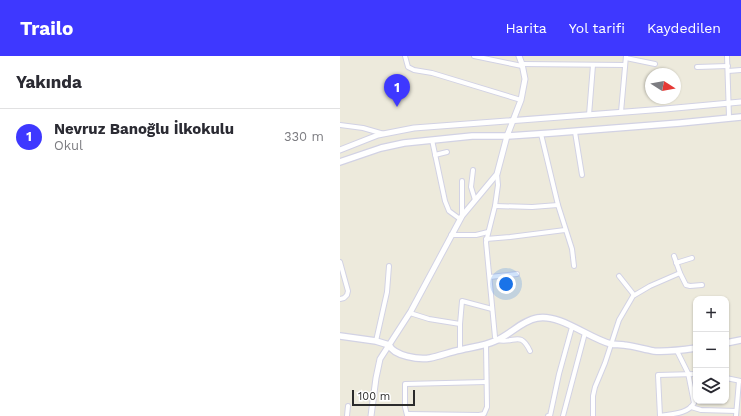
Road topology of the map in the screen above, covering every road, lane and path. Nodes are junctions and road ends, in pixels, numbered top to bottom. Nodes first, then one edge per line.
1 (405, 56) edge
2 (474, 56) edge
3 (519, 56) edge
4 (727, 56) edge
5 (626, 57) edge
6 (593, 64) junction
7 (655, 64) dead end
8 (522, 65) junction
9 (626, 65) junction
10 (697, 66) dead end
11 (728, 68) junction
12 (741, 70) edge
13 (521, 100) junction
14 (741, 102) edge
15 (728, 103) junction
16 (621, 112) junction
17 (589, 115) junction
18 (729, 117) junction
19 (741, 117) edge
20 (514, 120) junction
21 (340, 125) edge
22 (575, 132) junction
23 (384, 134) junction
24 (541, 134) junction
25 (507, 136) junction
26 (432, 140) junction
27 (340, 150) edge
28 (447, 152) dead end
29 (435, 155) junction
30 (340, 162) edge
31 (473, 170) dead end
32 (497, 174) junction
33 (582, 175) dead end
34 (462, 181) dead end
35 (475, 200) junction
36 (558, 205) junction
37 (495, 206) junction
38 (461, 217) junction
39 (565, 230) junction
40 (488, 232) junction
41 (451, 235) junction
42 (486, 239) junction
43 (674, 256) dead end
44 (692, 258) dead end
45 (340, 262) edge
46 (676, 263) junction
47 (390, 266) dead end
48 (574, 266) dead end
49 (680, 273) junction
50 (517, 274) dead end
51 (618, 276) dead end
52 (490, 277) junction
53 (702, 285) dead end
54 (634, 295) junction
55 (340, 299) edge
56 (492, 309) junction
57 (410, 313) junction
58 (460, 324) junction
59 (572, 326) junction
60 (585, 334) junction
61 (340, 336) edge
62 (497, 340) junction
63 (741, 340) edge
64 (376, 341) junction
65 (729, 342) edge
66 (612, 344) junction
67 (389, 345) junction
68 (486, 345) junction
69 (693, 348) edge
70 (460, 350) junction
71 (530, 351) dead end
72 (677, 351) junction
73 (688, 373) junction
74 (693, 374) edge
75 (729, 379) edge
76 (740, 381) edge
77 (486, 382) junction
78 (348, 406) dead end
79 (691, 408) junction
80 (736, 411) junction
81 (407, 415) edge
82 (479, 415) edge
83 (347, 416) edge
84 (371, 416) edge
85 (550, 416) edge
86 (563, 416) edge
87 (593, 416) edge
88 (660, 416) edge
89 (736, 416) edge

1 - 13 street
2 - 8 street
3 - 8 street
4 - 11 street
5 - 7 street
5 - 9 street
6 - 8 street
6 - 9 street
6 - 17 street
8 - 13 street
9 - 16 street
10 - 11 street
11 - 12 street
11 - 15 street
13 - 20 street
14 - 15 street
15 - 16 street
15 - 18 street
16 - 17 street
17 - 20 street
18 - 19 main road
18 - 22 main road
20 - 23 street
20 - 25 street
21 - 23 street
22 - 24 main road
22 - 33 street
23 - 27 street
24 - 25 main road
24 - 36 street
25 - 26 main road
25 - 32 street
26 - 29 street
26 - 30 main road
28 - 29 street
29 - 38 street
31 - 35 street
32 - 35 street
32 - 37 street
34 - 38 street
35 - 38 street
36 - 37 street
36 - 39 street
37 - 40 street
38 - 41 street
39 - 42 street
39 - 48 street
40 - 41 street
40 - 42 street
41 - 57 street
42 - 52 street
43 - 46 street
44 - 46 street
45 - 55 street
46 - 49 street
47 - 64 street
49 - 53 street
49 - 54 street
50 - 52 street
51 - 54 street
52 - 56 street
54 - 66 street
56 - 58 street
56 - 62 street
57 - 58 street
57 - 67 street
58 - 70 street
59 - 60 main road
59 - 62 main road
59 - 85 street
60 - 66 main road
60 - 86 street
61 - 64 main road
62 - 68 main road
62 - 71 street
63 - 65 main road
64 - 67 main road
66 - 72 main road
66 - 87 street
67 - 70 main road
67 - 84 street
68 - 70 main road
68 - 77 street
69 - 72 main road
72 - 73 street
73 - 74 street
73 - 79 street
73 - 88 street
75 - 76 street
76 - 80 street
77 - 81 street
77 - 82 street
78 - 83 street
79 - 80 street
79 - 88 street
80 - 89 street
81 - 82 street

